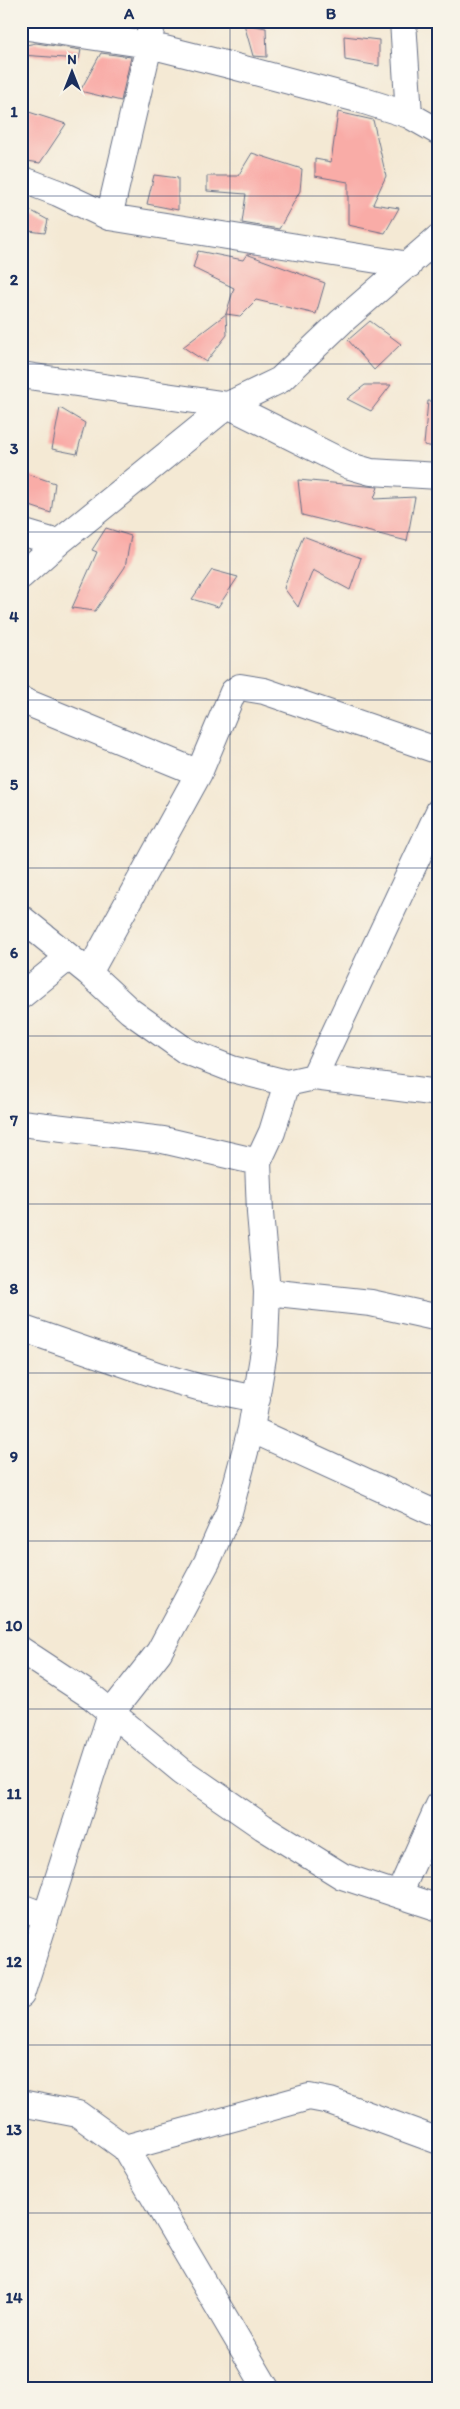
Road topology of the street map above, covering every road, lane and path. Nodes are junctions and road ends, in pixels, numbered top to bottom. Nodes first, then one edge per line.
1 (403, 21) edge
2 (21, 26) edge
3 (150, 33) edge
4 (409, 116) junction
5 (439, 132) edge
6 (21, 179) edge
7 (109, 217) junction
8 (439, 237) edge
9 (409, 265) junction
10 (21, 375) edge
11 (228, 405) junction
12 (439, 476) edge
13 (21, 532) edge
14 (58, 543) junction
15 (21, 576) edge
16 (21, 700) edge
17 (439, 751) edge
18 (199, 773) junction
19 (439, 811) edge
20 (21, 918) edge
21 (68, 957) junction
22 (88, 973) junction
23 (21, 996) edge
24 (314, 1077) junction
25 (287, 1083) junction
26 (439, 1093) edge
27 (21, 1123) edge
28 (258, 1162) junction
29 (267, 1292) junction
30 (439, 1318) edge
31 (21, 1328) edge
32 (257, 1399) junction
33 (251, 1429) junction
34 (439, 1515) edge
35 (21, 1650) edge
36 (110, 1713) junction
37 (439, 1805) edge
38 (398, 1894) junction
39 (439, 1908) edge
40 (33, 1911) edge
41 (21, 1995) edge
42 (21, 2103) edge
43 (439, 2141) edge
44 (125, 2148) junction
45 (266, 2388) edge

1 - 4 street
2 - 3 street
3 - 4 street
3 - 7 street
4 - 5 street
6 - 7 street
7 - 9 street
8 - 9 street
9 - 11 street
10 - 11 street
11 - 12 street
11 - 14 street
13 - 14 street
14 - 15 street
16 - 18 street
17 - 18 street
18 - 22 street
19 - 24 street
20 - 21 street
21 - 22 street
21 - 23 street
22 - 25 street
24 - 25 street
24 - 26 street
25 - 28 street
27 - 28 street
28 - 29 street
29 - 30 street
29 - 32 street
31 - 32 street
32 - 33 street
33 - 34 street
33 - 36 street
35 - 36 street
36 - 38 street
36 - 40 street
37 - 38 street
38 - 39 street
40 - 41 street
42 - 44 street
43 - 44 street
44 - 45 street

